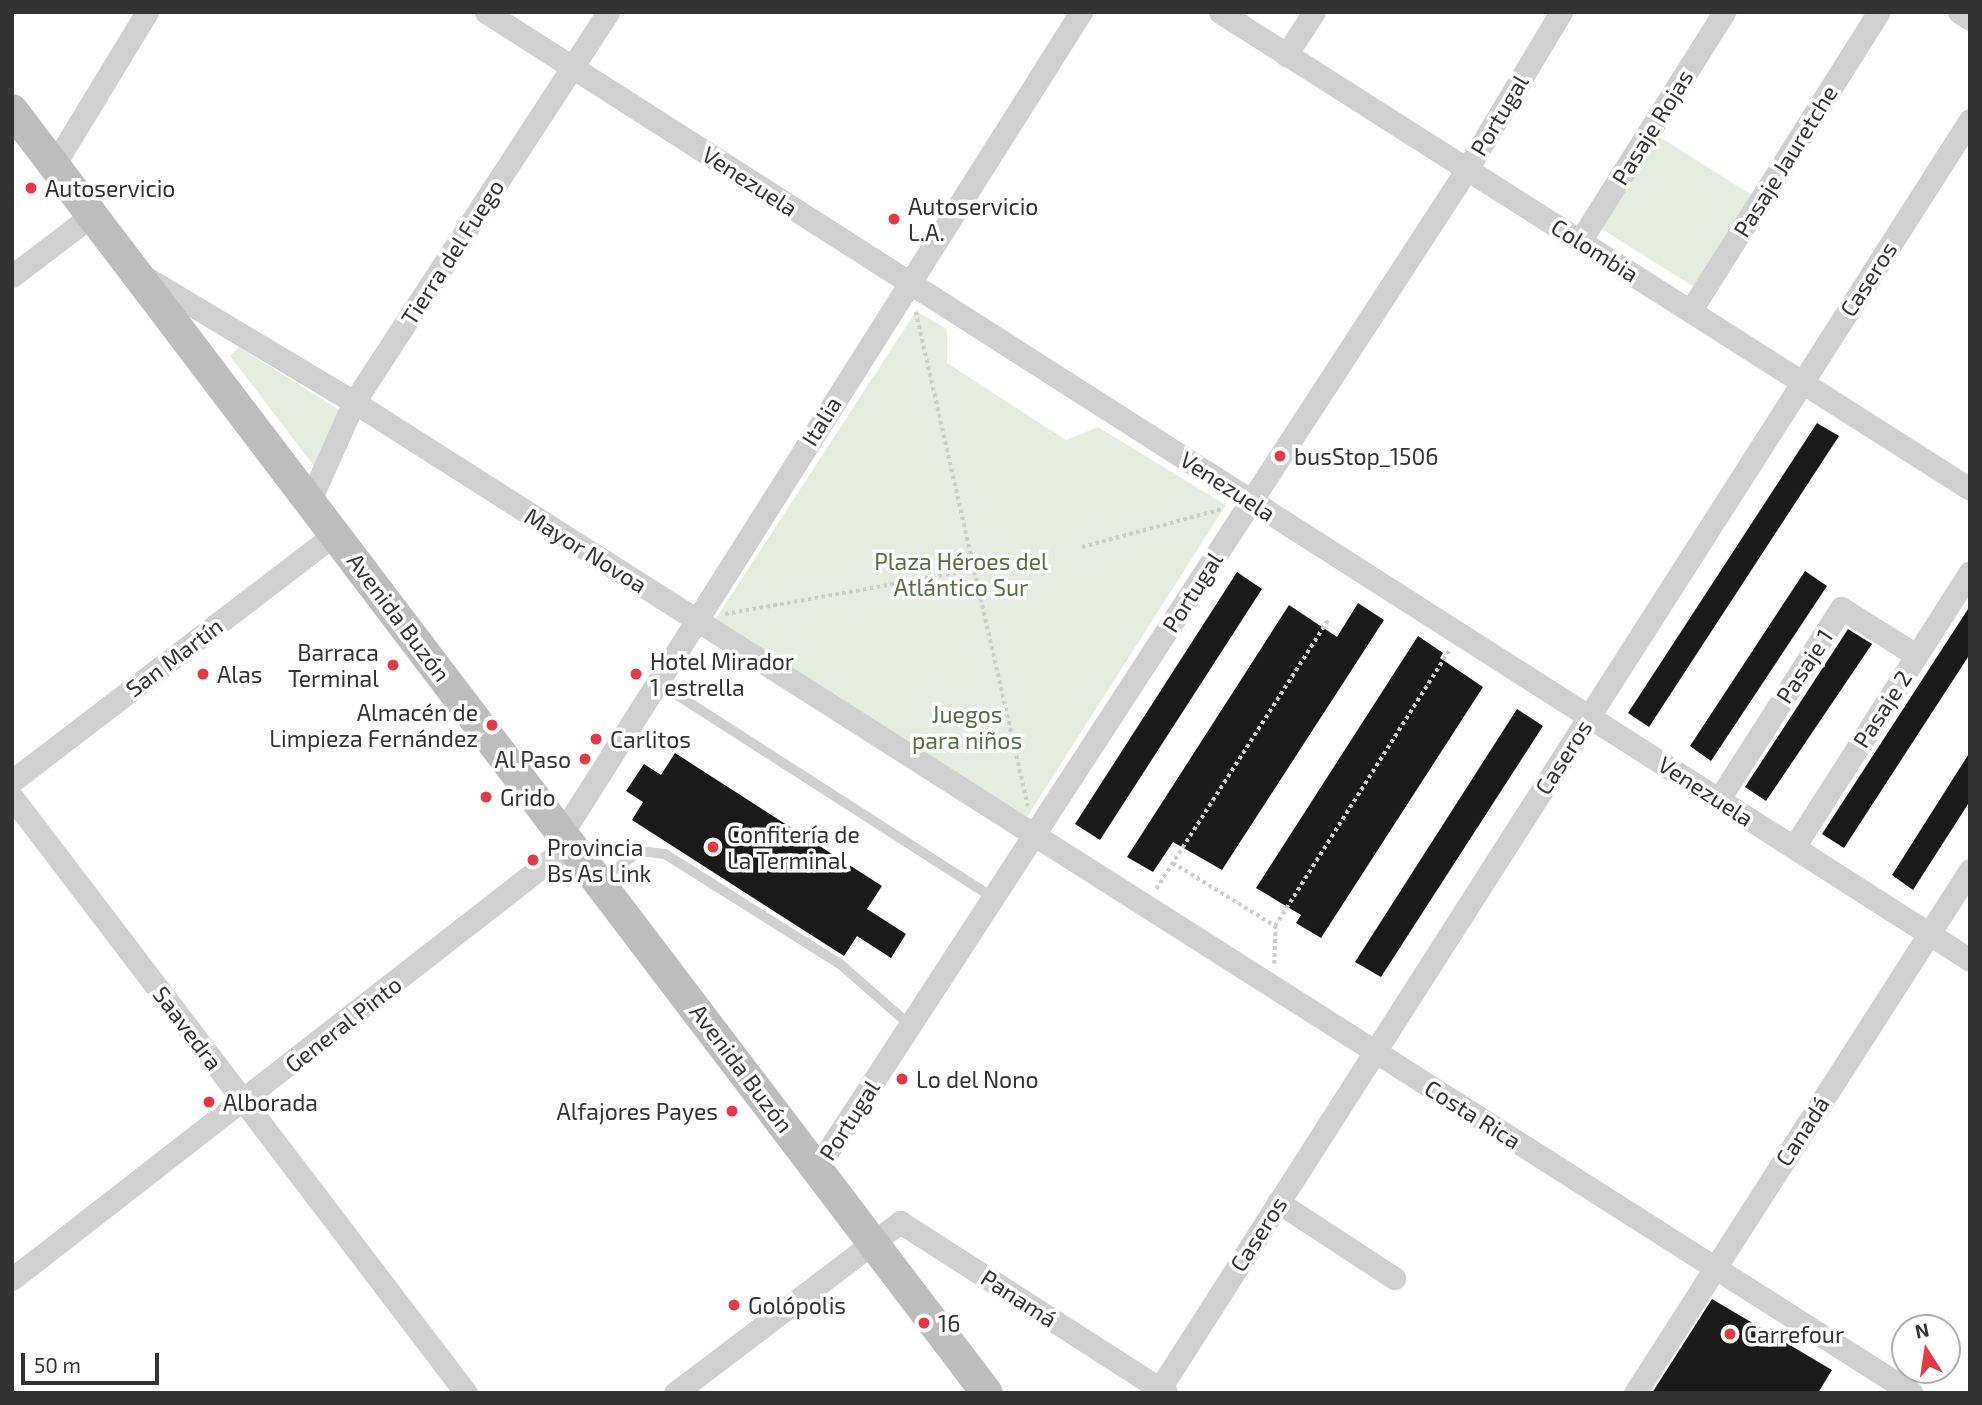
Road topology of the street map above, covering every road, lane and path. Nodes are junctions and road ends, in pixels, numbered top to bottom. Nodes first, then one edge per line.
1 (147, 12) edge
2 (486, 12) edge
3 (608, 12) edge
4 (1081, 12) edge
5 (1220, 12) edge
6 (1314, 12) edge
7 (1561, 12) edge
8 (1724, 12) edge
9 (1879, 12) edge
10 (1959, 12) edge
11 (1970, 19) edge
12 (1286, 55) junction
13 (572, 67) junction
14 (12, 110) edge
15 (1970, 120) edge
16 (54, 164) junction
17 (1467, 169) junction
18 (92, 215) junction
19 (1580, 242) junction
20 (134, 270) junction
21 (12, 276) edge
22 (909, 283) junction
23 (1691, 310) junction
24 (1802, 383) junction
25 (354, 402) junction
26 (1970, 489) edge
27 (310, 500) junction
28 (1251, 501) junction
29 (336, 533) junction
30 (1082, 547) dead end
31 (972, 570) junction
32 (1970, 572) edge
33 (695, 619) junction
34 (1328, 620) dead end
35 (1460, 634) junction
36 (1916, 655) junction
37 (657, 681) junction
38 (1589, 716) junction
39 (12, 781) edge
40 (12, 797) edge
41 (1719, 799) junction
42 (1035, 835) junction
43 (567, 838) junction
44 (1794, 847) junction
45 (1173, 863) junction
46 (1970, 870) edge
47 (600, 881) junction
48 (994, 899) junction
49 (1146, 905) junction
50 (1275, 926) junction
51 (1929, 934) junction
52 (1970, 960) edge
53 (1274, 987) junction
54 (911, 1026) junction
55 (1375, 1051) junction
56 (244, 1102) junction
57 (817, 1168) junction
58 (1278, 1202) junction
59 (873, 1242) junction
60 (1715, 1268) junction
61 (1394, 1278) dead end
62 (12, 1279) edge
63 (1160, 1391) edge
64 (466, 1393) edge
65 (675, 1393) edge
66 (987, 1393) edge
67 (1636, 1393) edge
68 (1912, 1393) edge

1 - 16 street
2 - 13 street, Venezuela
3 - 13 street, Tierra del Fuego
4 - 22 street, Italia
5 - 12 street, Colombia
6 - 12 street
7 - 17 street, Portugal
8 - 19 street, Pasaje Rojas
9 - 23 street, Pasaje Jauretche
10 - 11 street
12 - 17 street, Colombia
13 - 22 street, Venezuela
13 - 25 street, Tierra del Fuego
14 - 16 main road, Avenida Buzón
15 - 24 street, Caseros
16 - 18 main road, Avenida Buzón
17 - 19 street, Colombia
17 - 28 street, Portugal
18 - 20 main road, Avenida Buzón
18 - 21 street
19 - 23 street, Colombia
20 - 25 street, Mayor Novoa
20 - 27 main road, Avenida Buzón
22 - 28 street, Venezuela
22 - 31 path
22 - 33 street, Italia
23 - 24 street, Colombia
24 - 26 street, Colombia
24 - 38 street, Caseros
25 - 27 street, Tierra del Fuego
25 - 33 street, Mayor Novoa
27 - 29 main road, Avenida Buzón
28 - 30 path
28 - 35 street, Venezuela
28 - 42 street, Portugal
29 - 39 street, San Martín
29 - 43 main road, Avenida Buzón
31 - 33 path
31 - 42 path
32 - 36 street, Pasaje 2
33 - 37 street, Italia
33 - 42 street, Mayor Novoa
34 - 45 path
35 - 38 street, Venezuela
35 - 50 path
36 - 41 street, Pasaje 1
36 - 44 street, Pasaje 2
37 - 43 street, Italia
37 - 48 lane
38 - 41 street, Venezuela
38 - 55 street, Caseros
40 - 56 street, Saavedra
41 - 44 street, Venezuela
42 - 48 street, Portugal
42 - 49 street, Costa Rica
43 - 47 main road, Avenida Buzón
43 - 56 street, General Pinto
44 - 51 street, Venezuela
45 - 49 path
45 - 50 path
46 - 51 street, Canadá
47 - 54 lane
47 - 57 main road, Avenida Buzón
48 - 54 street, Portugal
49 - 53 street, Costa Rica
50 - 53 path
51 - 52 street, Venezuela
51 - 60 street, Canadá
53 - 55 street, Costa Rica
54 - 57 street, Portugal
55 - 58 street, Caseros
55 - 60 street, Costa Rica
56 - 62 street, General Pinto
56 - 64 street, Saavedra
57 - 59 main road, Avenida Buzón
58 - 61 street
58 - 63 street, Caseros
59 - 63 street, Panamá
59 - 65 street
59 - 66 main road, Avenida Buzón
60 - 67 street, Canadá
60 - 68 street, Costa Rica

